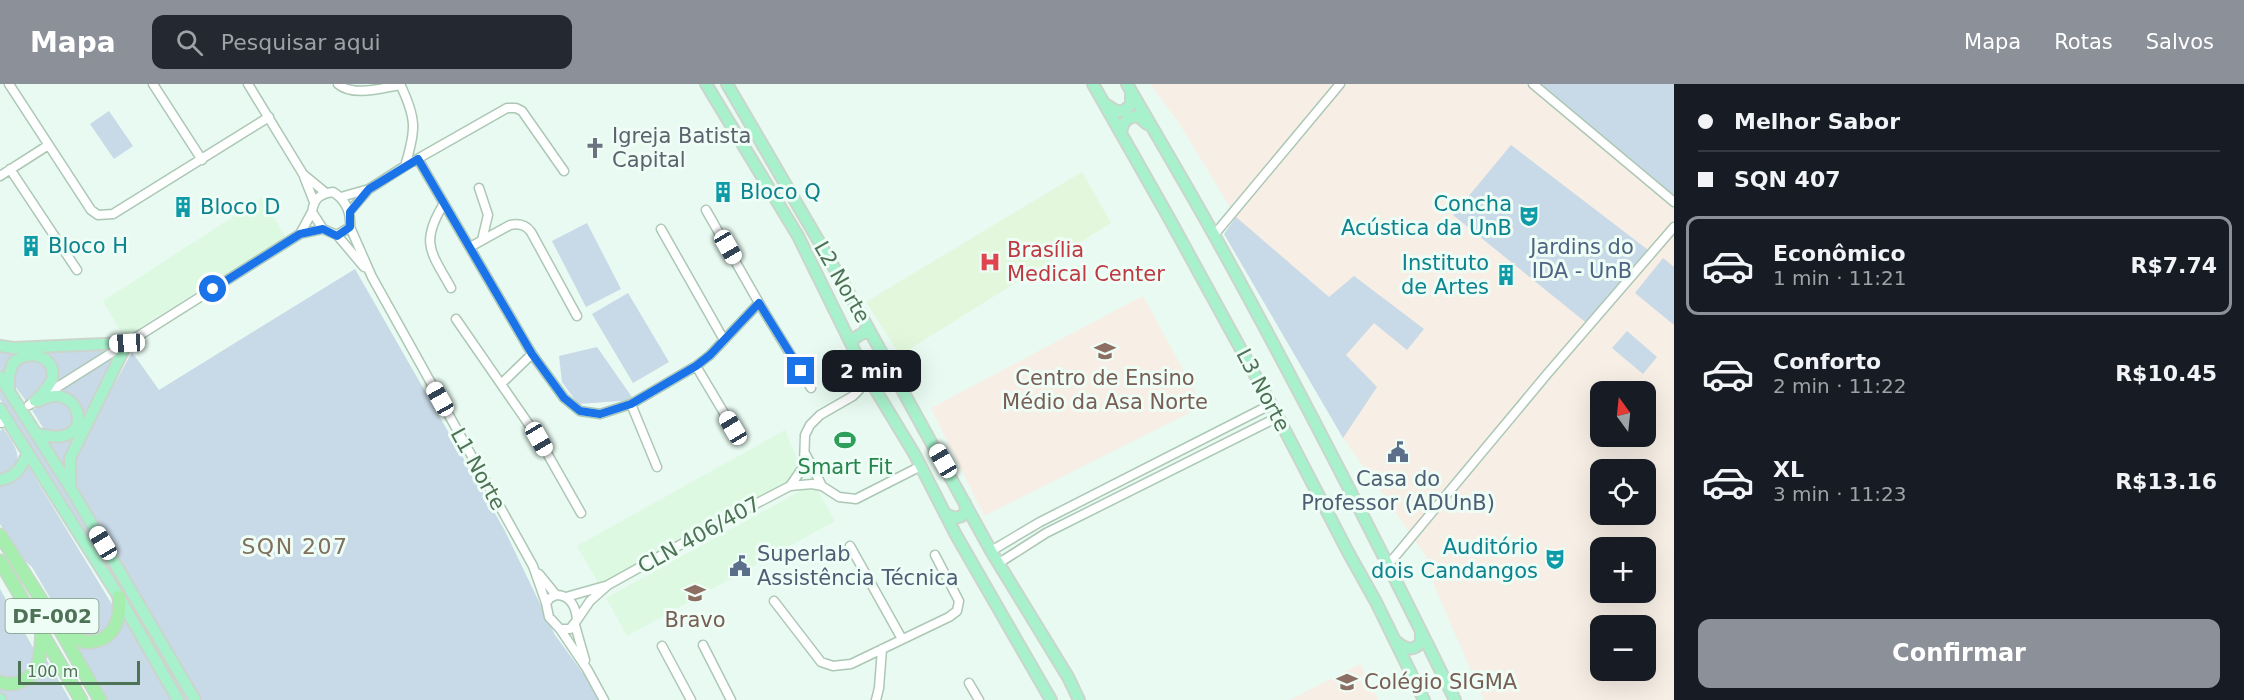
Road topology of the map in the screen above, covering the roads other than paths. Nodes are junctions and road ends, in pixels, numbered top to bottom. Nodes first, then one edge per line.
1 (9, 84) edge
2 (153, 84) edge
3 (248, 84) edge
4 (338, 84) edge
5 (400, 84) edge
6 (706, 84) edge
7 (727, 84) edge
8 (1093, 84) edge
9 (1340, 84) edge
10 (1533, 84) edge
11 (1129, 87) edge
12 (1105, 104) junction
13 (269, 117) junction
14 (1121, 134) junction
15 (1156, 136) junction
16 (47, 146) junction
17 (418, 159) junction
18 (202, 160) junction
19 (405, 166) junction
20 (10, 169) junction
21 (564, 171) dead end
22 (303, 174) junction
23 (0, 176) edge
24 (479, 188) dead end
25 (369, 189) junction
26 (326, 193) junction
27 (341, 197) junction
28 (314, 202) junction
29 (1674, 202) edge
30 (443, 205) junction
31 (706, 210) dead end
32 (312, 212) junction
33 (350, 212) junction
34 (350, 227) junction
35 (1674, 227) edge
36 (323, 229) junction
37 (661, 230) dead end
38 (300, 234) junction
39 (1214, 235) junction
40 (337, 236) junction
41 (482, 240) junction
42 (470, 248) junction
43 (77, 270) dead end
44 (372, 277) junction
45 (451, 288) dead end
46 (759, 303) junction
47 (577, 316) dead end
48 (456, 320) dead end
49 (870, 333) junction
50 (724, 340) junction
51 (127, 343) junction
52 (852, 345) junction
53 (0, 346) edge
54 (532, 354) junction
55 (696, 366) junction
56 (867, 374) junction
57 (0, 377) edge
58 (501, 384) junction
59 (811, 388) dead end
60 (9, 391) junction
61 (32, 403) junction
62 (631, 404) junction
63 (1270, 405) junction
64 (0, 409) edge
65 (1278, 417) junction
66 (733, 428) dead end
67 (35, 433) junction
68 (28, 453) junction
69 (806, 455) junction
70 (921, 466) junction
71 (657, 467) dead end
72 (0, 480) edge
73 (790, 486) junction
74 (822, 486) junction
75 (70, 487) junction
76 (965, 501) junction
77 (581, 513) dead end
78 (945, 514) junction
79 (0, 535) edge
80 (850, 546) dead end
81 (991, 550) junction
82 (935, 555) dead end
83 (0, 561) edge
84 (999, 563) junction
85 (1388, 565) junction
86 (533, 566) junction
87 (608, 585) junction
88 (556, 595) junction
89 (119, 597) junction
90 (566, 597) junction
91 (774, 601) dead end
92 (546, 603) junction
93 (576, 622) junction
94 (59, 628) junction
95 (560, 629) junction
96 (42, 630) junction
97 (1420, 630) junction
98 (902, 639) junction
99 (1395, 639) junction
100 (703, 645) dead end
101 (662, 646) dead end
102 (882, 650) junction
103 (587, 669) junction
104 (0, 682) edge
105 (969, 683) dead end
106 (81, 700) edge
107 (100, 700) edge
108 (178, 700) edge
109 (195, 700) edge
110 (604, 700) edge
111 (691, 700) edge
112 (731, 700) edge
113 (876, 700) edge
114 (979, 700) edge
115 (1051, 700) edge
116 (1079, 700) edge
117 (1424, 700) edge
118 (1455, 700) edge

1 - 16 street
2 - 18 street
3 - 13 street
4 - 5 street
5 - 19 street
6 - 52 main road, L2 Norte
7 - 49 main road, L2 Norte
8 - 12 main road, L3 Norte
9 - 39 street
10 - 29 street
11 - 12 main road
11 - 15 main road, L3 Norte
12 - 14 main road, L3 Norte
13 - 18 street
13 - 22 street
14 - 15 main road
14 - 63 main road, L3 Norte
15 - 39 main road, L3 Norte
16 - 18 street
16 - 20 street
17 - 19 street
17 - 21 street
17 - 30 street
19 - 25 street
20 - 23 street
20 - 43 street
22 - 26 street
22 - 28 street
24 - 41 street
25 - 27 street
25 - 33 street
26 - 27 street
26 - 28 street
27 - 33 street
28 - 32 street
30 - 42 street
30 - 45 street
31 - 46 street
32 - 36 street
32 - 38 street
33 - 34 street
34 - 40 street
34 - 44 street, L1 Norte
35 - 85 street
36 - 38 street
36 - 40 street
37 - 50 street
38 - 51 street
39 - 85 main road, L3 Norte
40 - 44 street, L1 Norte
41 - 42 street
41 - 47 street
42 - 54 street
44 - 86 street, L1 Norte
46 - 50 street
46 - 59 street
48 - 58 street
49 - 52 main road
49 - 76 main road, L2 Norte
50 - 55 street
51 - 53 main road
51 - 61 street
51 - 75 main road
52 - 56 main road, L2 Norte
54 - 58 street
54 - 62 street
55 - 62 street
55 - 66 street
56 - 69 street
56 - 70 main road, L2 Norte
57 - 60 main road
58 - 77 street
60 - 61 main road
60 - 67 main road
61 - 67 main road
62 - 71 street
63 - 65 main road, L3 Norte
63 - 81 street
64 - 68 main road
65 - 84 street
65 - 99 main road, L3 Norte
67 - 75 main road
68 - 72 main road
68 - 89 main road
69 - 73 street
69 - 74 street
70 - 74 street
70 - 78 main road, L2 Norte
73 - 74 street
73 - 87 street, CLN 406/407
75 - 109 main road
76 - 78 main road
76 - 81 main road, L2 Norte
78 - 115 main road, L2 Norte
79 - 94 highway, DF-002
80 - 98 street
81 - 84 main road, L2 Norte
82 - 98 street
83 - 96 highway, DF-002
84 - 116 main road, L2 Norte
85 - 97 main road, L3 Norte
86 - 88 street, L1 Norte
86 - 92 street, L1 Norte
87 - 90 street, CLN 406/407
87 - 93 street, CLN 406/407
88 - 90 street
88 - 92 street
89 - 94 highway
89 - 108 main road
90 - 93 street
91 - 102 street
92 - 95 street
93 - 95 street
93 - 103 street
94 - 107 highway, DF-002
95 - 103 street
96 - 104 highway
96 - 106 highway, DF-002
97 - 99 main road
97 - 118 main road, L3 Norte
98 - 102 street
99 - 117 main road, L3 Norte
100 - 112 street
101 - 111 street
102 - 113 street
103 - 110 street
105 - 114 street

